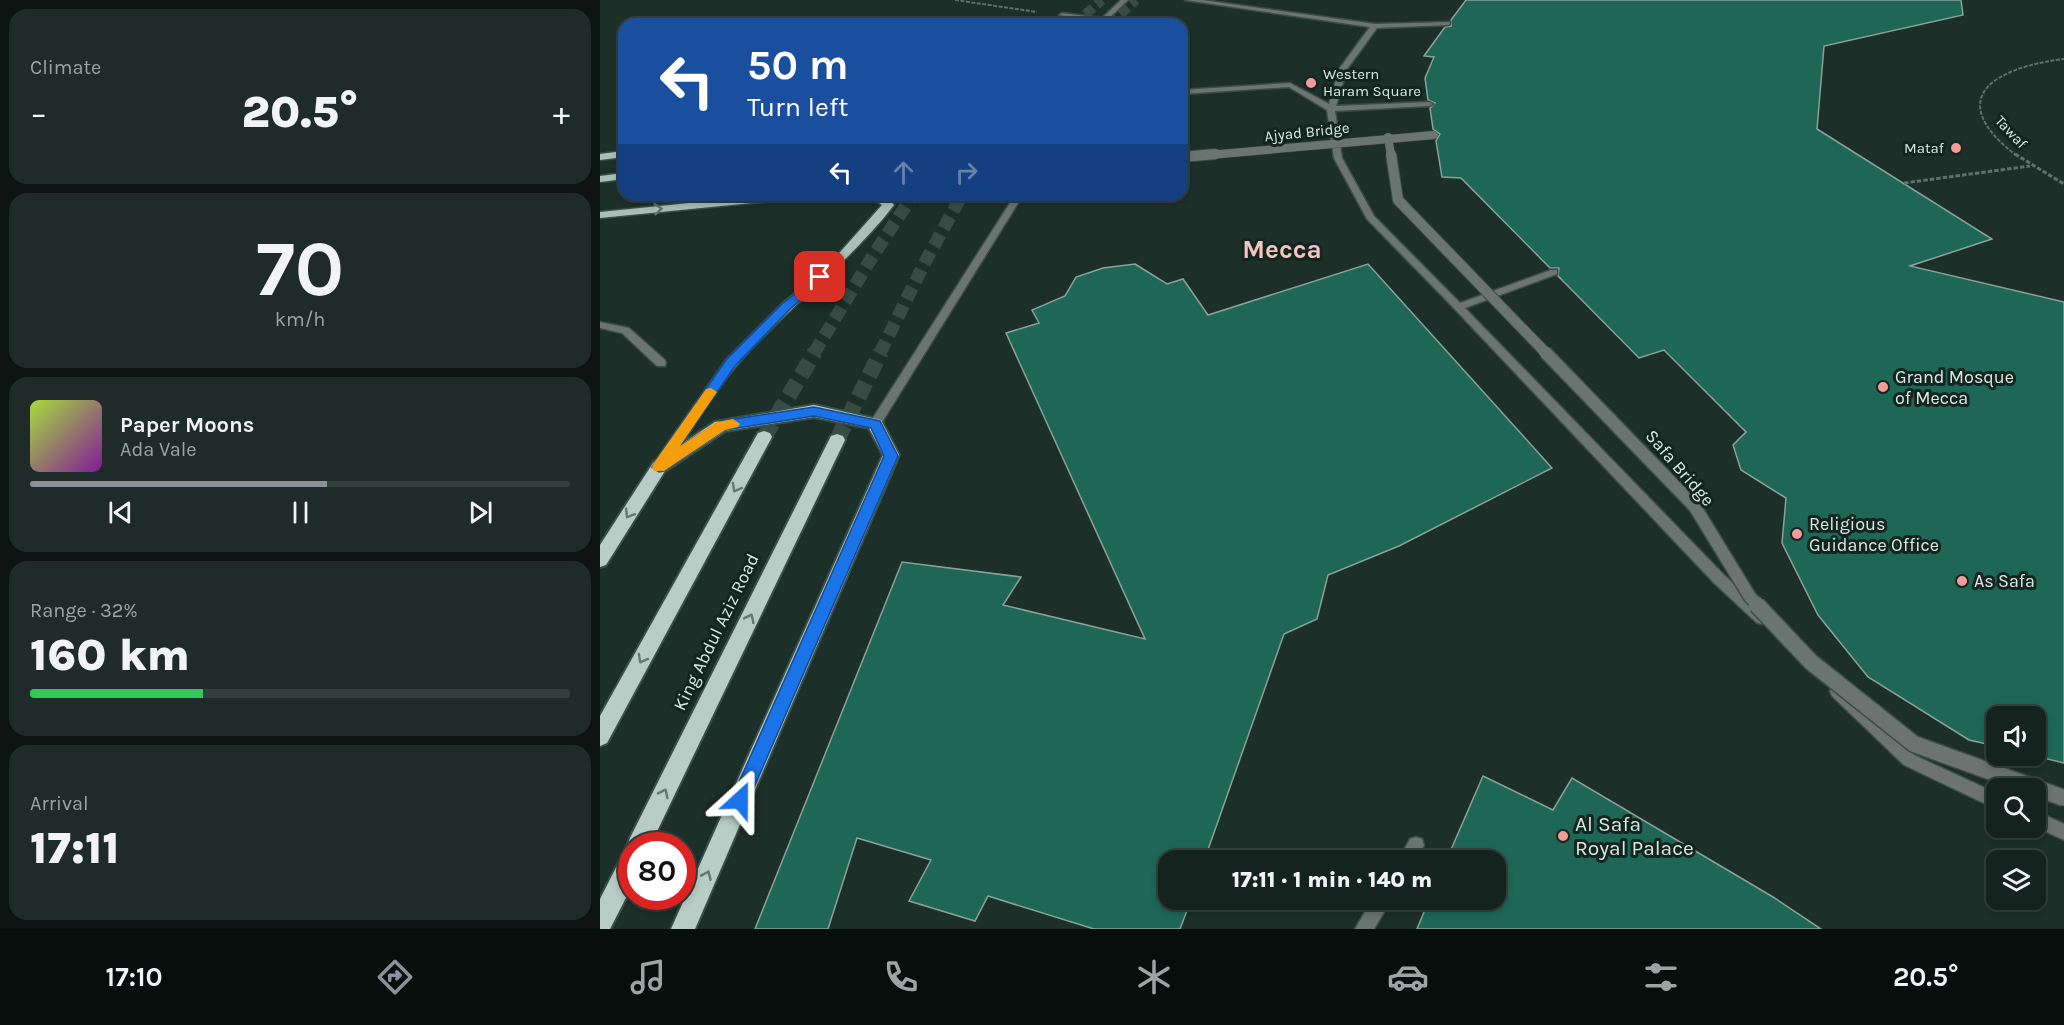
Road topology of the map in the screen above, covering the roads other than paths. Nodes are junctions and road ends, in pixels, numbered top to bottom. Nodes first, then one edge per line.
1 (1125, 0) edge
2 (1188, 0) edge
3 (1062, 15) road end
4 (1078, 18) edge
5 (1105, 18) edge
6 (1448, 23) dead end
7 (1375, 26) junction
8 (1188, 92) edge
9 (1429, 104) dead end
10 (1331, 109) junction
11 (1434, 135) dead end
12 (1388, 137) junction
13 (618, 155) edge
14 (1188, 156) edge
15 (600, 157) edge
16 (618, 177) edge
17 (600, 179) edge
18 (739, 201) edge
19 (886, 201) edge
20 (1014, 201) edge
21 (600, 214) edge
22 (1554, 272) dead end
23 (1458, 307) junction
24 (600, 325) edge
25 (661, 363) dead end
26 (875, 424) junction
27 (764, 437) tunnel mouth
28 (837, 440) tunnel mouth
29 (659, 467) junction
30 (600, 560) edge
31 (600, 736) edge
32 (1986, 796) edge
33 (2064, 798) edge
34 (2046, 824) edge
35 (645, 832) edge
36 (2064, 832) edge
37 (1416, 845) dead end
38 (1413, 850) edge
39 (618, 888) edge
40 (1376, 910) edge
41 (600, 924) edge
42 (683, 929) edge
43 (1364, 929) edge

1 - 5 street
2 - 7 street
3 - 4 street
6 - 7 street
7 - 10 street
8 - 10 street
9 - 10 street
10 - 23 street
11 - 12 street, Ajyad Bridge, bridge
12 - 14 street, Ajyad Bridge, bridge
12 - 33 street, Safa Bridge, bridge
13 - 15 main road
16 - 17 main road
21 -> 18 main road
19 - 29 main road
20 - 26 street
22 - 23 street
23 - 32 street
24 - 25 street
26 - 29 highway
42 -> 26 highway
27 -> 31 highway
35 -> 28 highway, King Abdul Aziz Road
29 -> 30 highway
34 - 36 street
37 - 38 street
39 - 41 highway
40 - 43 street

